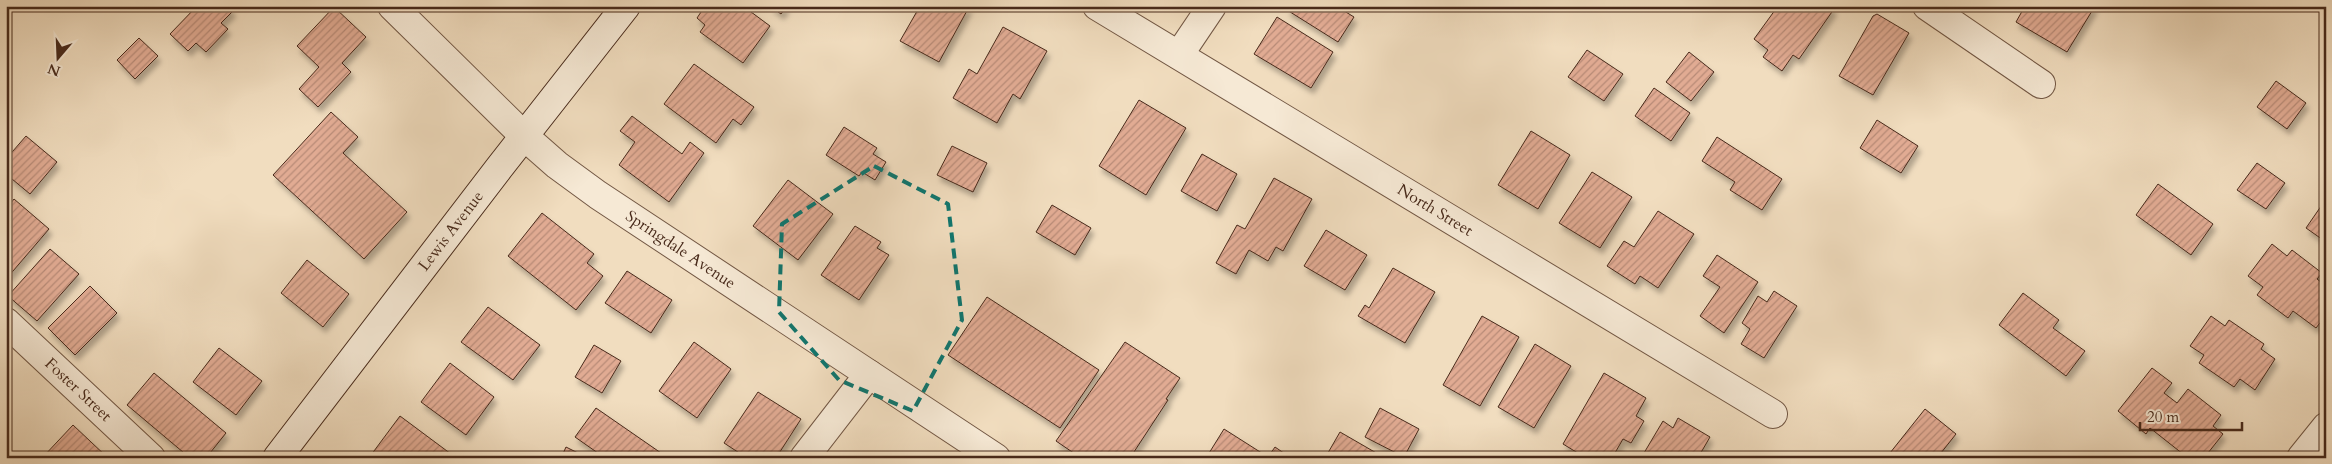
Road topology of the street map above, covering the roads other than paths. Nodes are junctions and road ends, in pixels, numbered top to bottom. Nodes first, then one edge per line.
1 (392, 6) edge
2 (626, 6) edge
3 (1097, 6) edge
4 (1212, 6) edge
5 (1927, 6) edge
6 (1179, 55) junction
7 (2041, 84) dead end
8 (524, 136) junction
9 (6, 322) edge
10 (869, 374) junction
11 (1773, 414) dead end
12 (2326, 427) edge
13 (151, 458) edge
14 (277, 458) edge
15 (804, 458) edge
16 (996, 458) edge
17 (2301, 458) edge

1 - 8 street, Springdale Avenue
2 - 8 street, Lewis Avenue
3 - 6 street, North Street
4 - 6 street
5 - 7 street
6 - 11 street, North Street
8 - 10 street, Springdale Avenue
8 - 14 street, Lewis Avenue
9 - 13 street, Foster Street
10 - 15 street
10 - 16 street, Springdale Avenue
12 - 17 street

